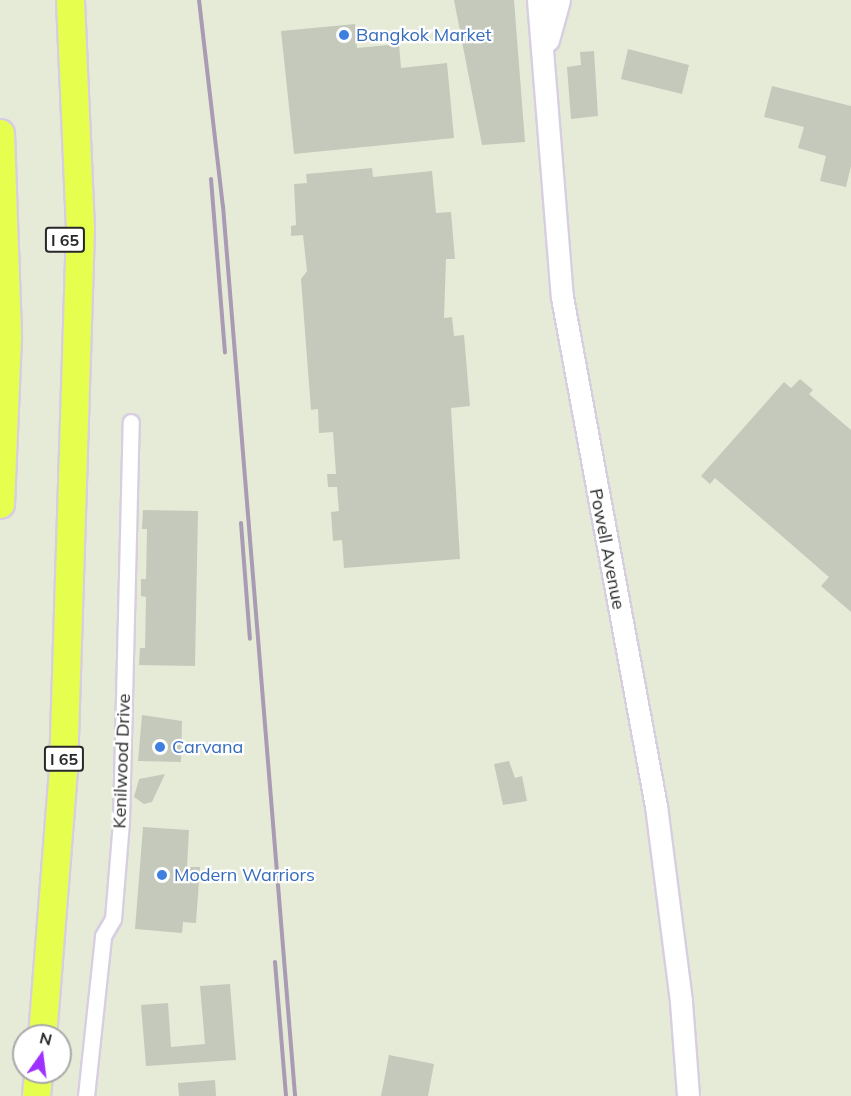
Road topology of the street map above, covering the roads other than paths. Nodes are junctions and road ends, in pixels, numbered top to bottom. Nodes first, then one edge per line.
1 (51, 0) edge
2 (70, 0) edge
3 (538, 0) edge
4 (559, 0) edge
5 (543, 61) junction
6 (0, 133) edge
7 (131, 422) dead end
8 (71, 480) junction
9 (0, 504) edge
10 (43, 1024) edge
11 (86, 1096) edge
12 (688, 1096) edge

1 - 8 highway, I 65
2 - 8 highway
3 - 5 main road, Powell Avenue
4 - 5 main road
5 - 12 main road, Powell Avenue
6 - 9 highway
7 - 11 street, Kenilwood Drive
8 - 10 highway, I 65

